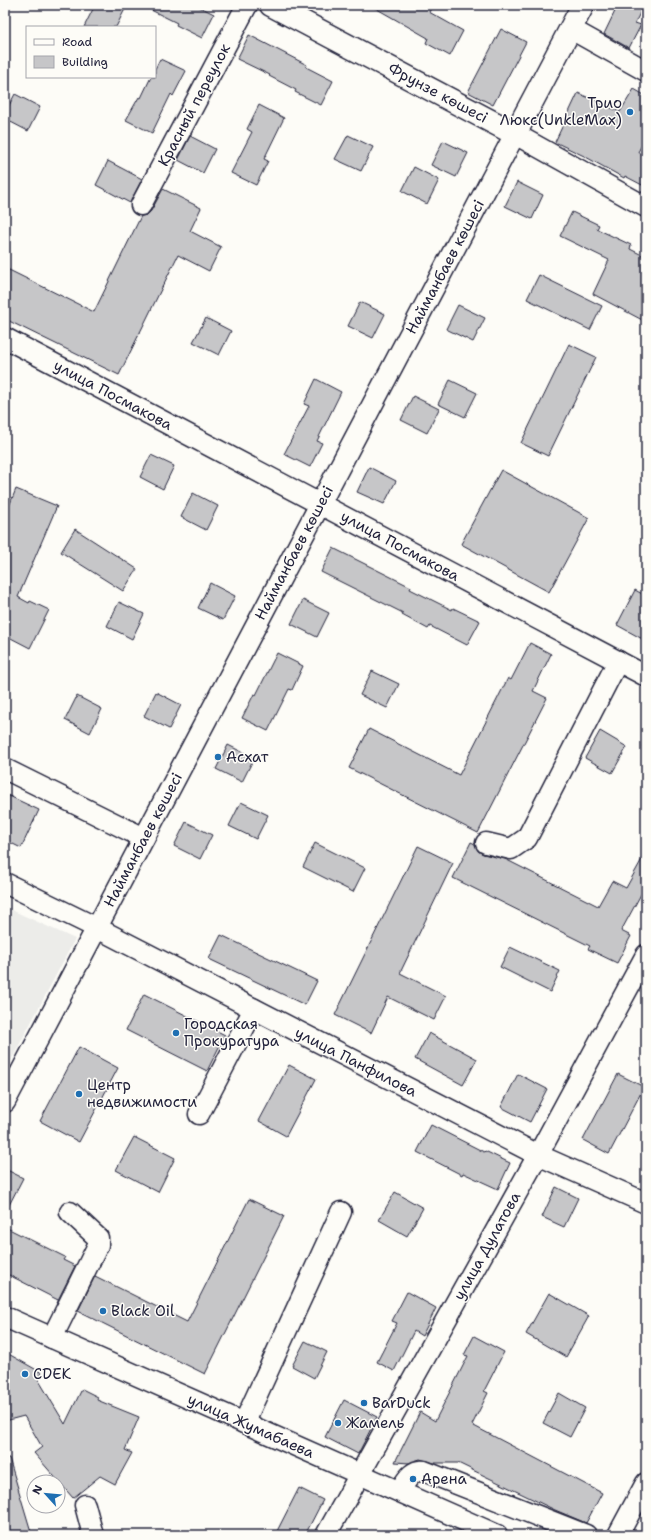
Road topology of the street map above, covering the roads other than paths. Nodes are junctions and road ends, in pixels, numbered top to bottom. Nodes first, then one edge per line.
1 (247, 5) edge
2 (271, 5) edge
3 (583, 5) edge
4 (571, 29) junction
5 (646, 71) edge
6 (515, 134) junction
7 (141, 205) dead end
8 (646, 207) edge
9 (5, 338) edge
10 (319, 504) junction
11 (618, 661) junction
12 (646, 676) edge
13 (5, 769) edge
14 (144, 838) junction
15 (486, 843) dead end
16 (5, 883) edge
17 (97, 928) junction
18 (646, 955) edge
19 (254, 1009) junction
20 (5, 1102) edge
21 (199, 1114) dead end
22 (538, 1155) junction
23 (646, 1202) edge
24 (70, 1212) dead end
25 (341, 1212) dead end
26 (5, 1317) edge
27 (52, 1338) junction
28 (244, 1423) junction
29 (359, 1474) junction
30 (646, 1483) edge
31 (399, 1491) junction
32 (85, 1505) dead end
33 (93, 1535) edge
34 (326, 1535) edge
35 (497, 1535) edge
36 (586, 1535) edge
37 (618, 1535) edge

1 - 7 street, Красный переулок
2 - 6 main road, Фрунзе көшесі
3 - 4 main road, Найманбаев көшесі
4 - 5 street
4 - 6 main road, Найманбаев көшесі
6 - 8 street, Фрунзе көшесі
6 - 10 street, Найманбаев көшесі
9 - 10 street, улица Посмакова
10 - 11 street, улица Посмакова
10 - 14 street, Найманбаев көшесі
11 - 12 street, улица Посмакова
11 - 15 street
13 - 14 street
14 - 17 street, Найманбаев көшесі
16 - 17 street, улица Панфилова
17 - 19 street, улица Панфилова
17 - 20 street, Найманбаев көшесі
18 - 22 street, улица Дулатова
19 - 21 street
19 - 22 street, улица Панфилова
22 - 23 street, улица Панфилова
22 - 29 street, улица Дулатова
24 - 27 street
25 - 28 street
26 - 27 street, улица Жумабаева
27 - 28 street, улица Жумабаева
28 - 29 street, улица Жумабаева
29 - 31 street, улица Жумабаева
29 - 34 street, улица Дулатова
30 - 37 street
31 - 35 street, улица Жумабаева
31 - 36 street
32 - 33 street

